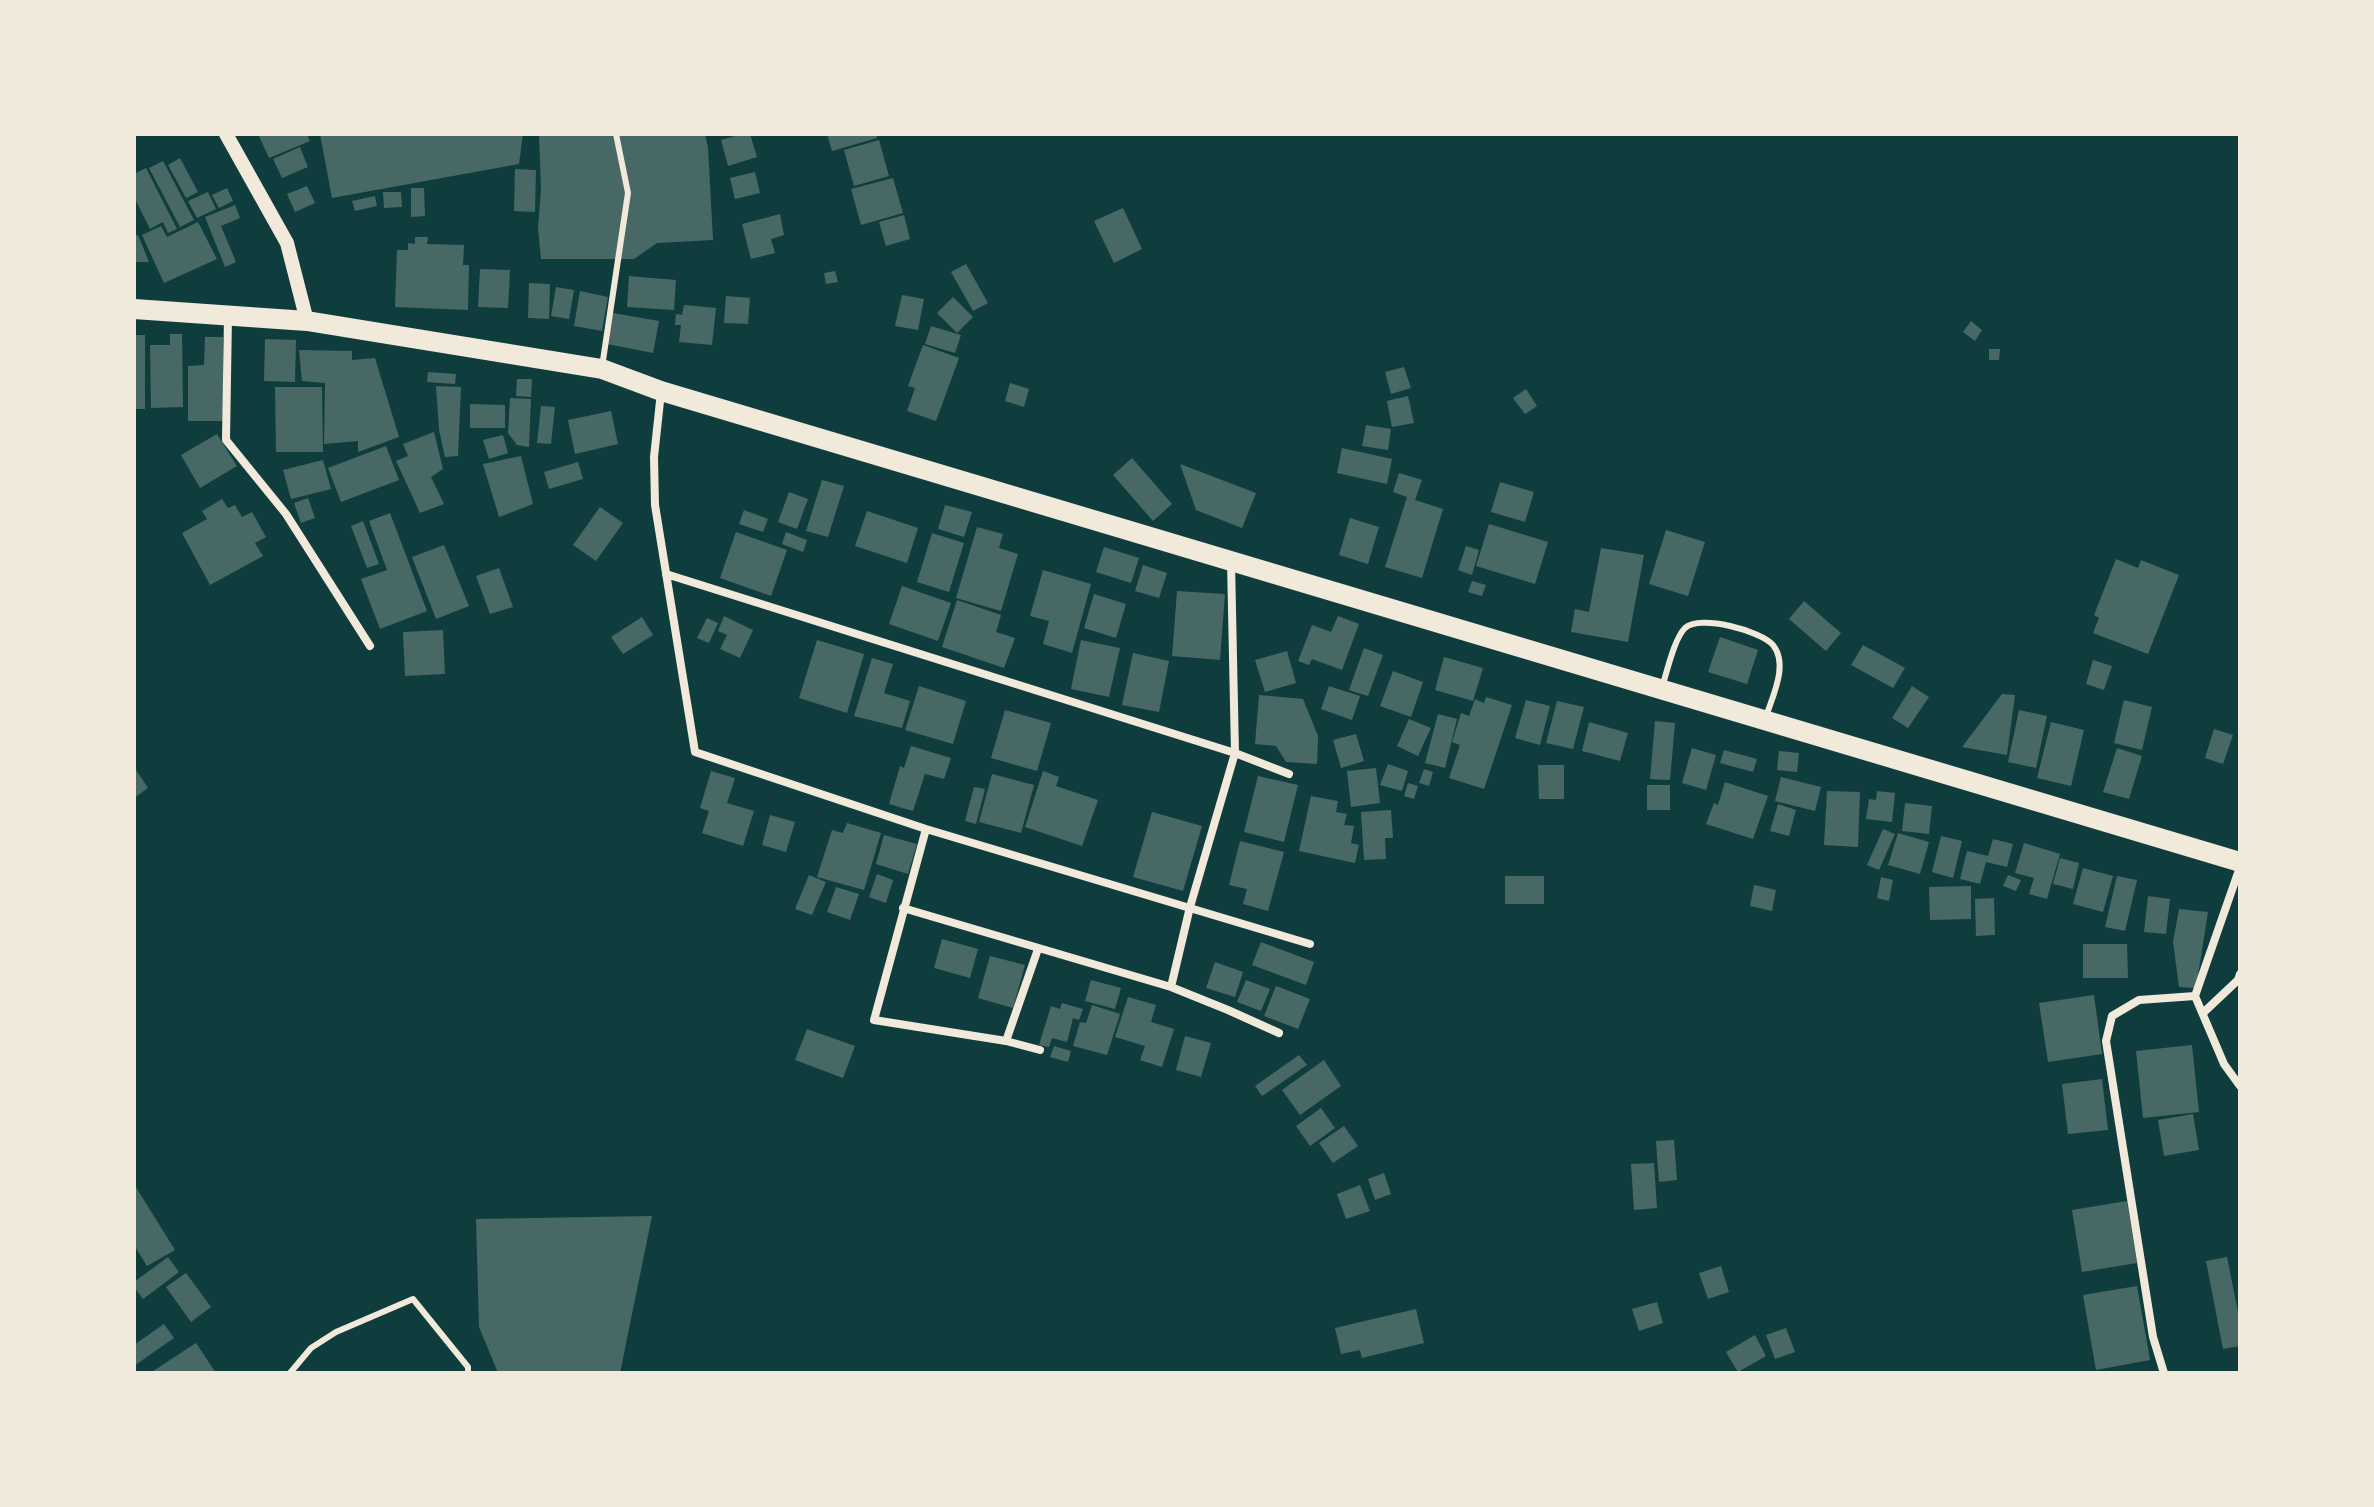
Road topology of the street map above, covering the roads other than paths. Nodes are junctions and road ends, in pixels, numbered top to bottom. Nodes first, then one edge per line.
1 (226, 134) edge
2 (616, 134) edge
3 (134, 309) edge
4 (228, 315) junction
5 (307, 321) junction
6 (602, 369) junction
7 (661, 391) junction
8 (1231, 562) junction
9 (666, 574) junction
10 (370, 646) dead end
11 (1661, 690) junction
12 (1765, 721) junction
13 (1235, 753) junction
14 (1289, 774) dead end
15 (926, 829) junction
16 (2240, 864) edge
17 (1190, 907) junction
18 (903, 908) junction
19 (1310, 944) dead end
20 (1038, 949) junction
21 (2240, 974) edge
22 (1171, 987) junction
23 (2195, 996) junction
24 (2203, 1013) junction
25 (1279, 1033) dead end
26 (1006, 1041) junction
27 (1040, 1050) dead end
28 (2240, 1086) edge
29 (290, 1373) edge
30 (468, 1373) edge
31 (2164, 1373) edge

1 - 5 street
2 - 6 lane
3 - 4 main road
4 - 5 main road
4 - 10 street
5 - 6 main road
6 - 7 main road
7 - 8 main road
7 - 9 street
8 - 11 main road
8 - 13 street
9 - 13 street
9 - 15 street
11 - 12 main road
11 - 12 lane
12 - 16 main road
13 - 14 street
13 - 17 street
15 - 17 street
15 - 18 street
16 - 23 street
17 - 19 street
17 - 22 street
18 - 20 street
18 - 26 street
20 - 22 street
20 - 26 street
21 - 24 street
22 - 25 street
23 - 24 street
23 - 31 street
24 - 28 street
26 - 27 street
29 - 30 lane

